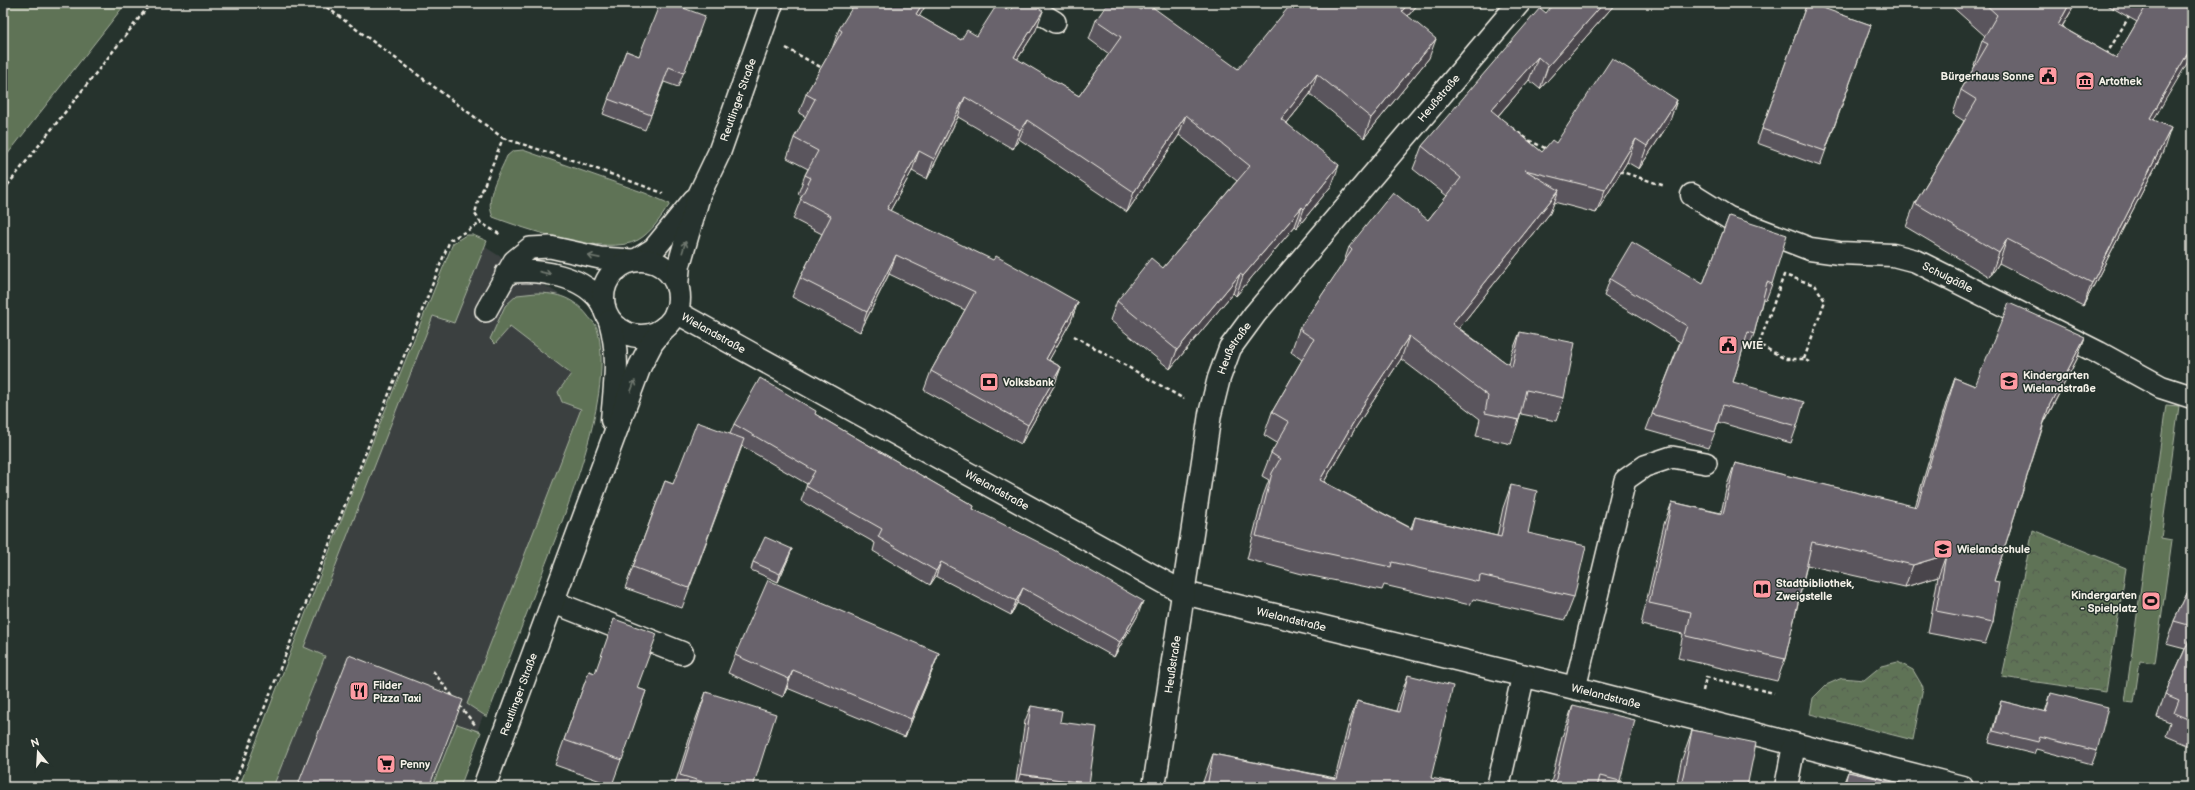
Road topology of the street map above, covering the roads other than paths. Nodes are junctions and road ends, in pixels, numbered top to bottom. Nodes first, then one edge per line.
1 (772, 3) edge
2 (1024, 3) edge
3 (1519, 3) edge
4 (1055, 22) dead end
5 (699, 195) junction
6 (1692, 195) road end
7 (636, 260) junction
8 (506, 273) junction
9 (677, 285) junction
10 (486, 311) dead end
11 (607, 313) junction
12 (670, 320) junction
13 (2192, 397) edge
14 (609, 449) junction
15 (1706, 463) dead end
16 (1184, 593) junction
17 (553, 602) junction
18 (682, 653) dead end
19 (1523, 677) junction
20 (1575, 688) junction
21 (1794, 745) junction
22 (484, 787) edge
23 (1154, 787) edge
24 (1498, 787) edge
25 (1786, 787) edge
26 (1962, 787) edge

1 - 5 street, Reutlinger Straße
2 - 4 lane
3 - 16 street, Heußstraße
5 - 7 street, Reutlinger Straße
9 -> 5 street, Reutlinger Straße
6 - 13 street, Schulgäßle
7 -> 8 lane
7 - 9 street
7 - 11 street
8 - 10 lane
8 -> 11 lane
9 - 12 street
11 - 12 street
11 - 14 street, Reutlinger Straße
14 -> 12 street, Reutlinger Straße
12 - 16 street, Wielandstraße
14 - 17 street, Reutlinger Straße
15 - 20 lane
16 - 19 street, Wielandstraße
16 - 23 street, Heußstraße
17 - 18 street
17 - 22 street, Reutlinger Straße
19 - 20 street, Wielandstraße
19 - 24 street
20 - 21 street, Wielandstraße
21 - 25 street
21 - 26 street, Wielandstraße

